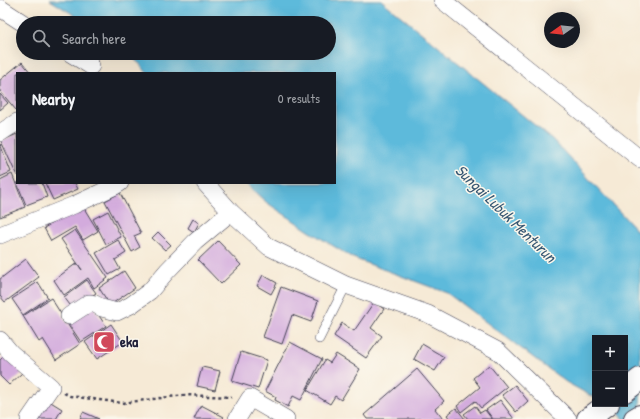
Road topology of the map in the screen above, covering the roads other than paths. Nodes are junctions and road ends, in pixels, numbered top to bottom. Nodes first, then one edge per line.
1 (442, 0) edge
2 (0, 8) edge
3 (16, 18) edge
4 (78, 60) edge
5 (90, 71) edge
6 (16, 123) edge
7 (0, 133) edge
8 (640, 159) edge
9 (118, 184) edge
10 (206, 184) edge
11 (231, 212) junction
12 (0, 235) edge
13 (346, 285) junction
14 (69, 316) dead end
15 (319, 339) dead end
16 (1, 343) edge
17 (640, 379) edge
18 (628, 389) edge
19 (604, 407) edge
20 (640, 416) edge
21 (29, 419) edge
22 (238, 419) edge
23 (286, 419) edge
24 (568, 419) edge
25 (588, 419) edge
26 (636, 419) edge

1 - 8 street
2 - 3 street
4 - 5 street
6 - 7 street
9 - 12 street
10 - 11 street
11 - 13 street
11 - 14 street
13 - 15 lane
13 - 24 street
16 - 21 street
17 - 18 highway
19 - 25 highway
20 - 26 highway
22 - 23 street

